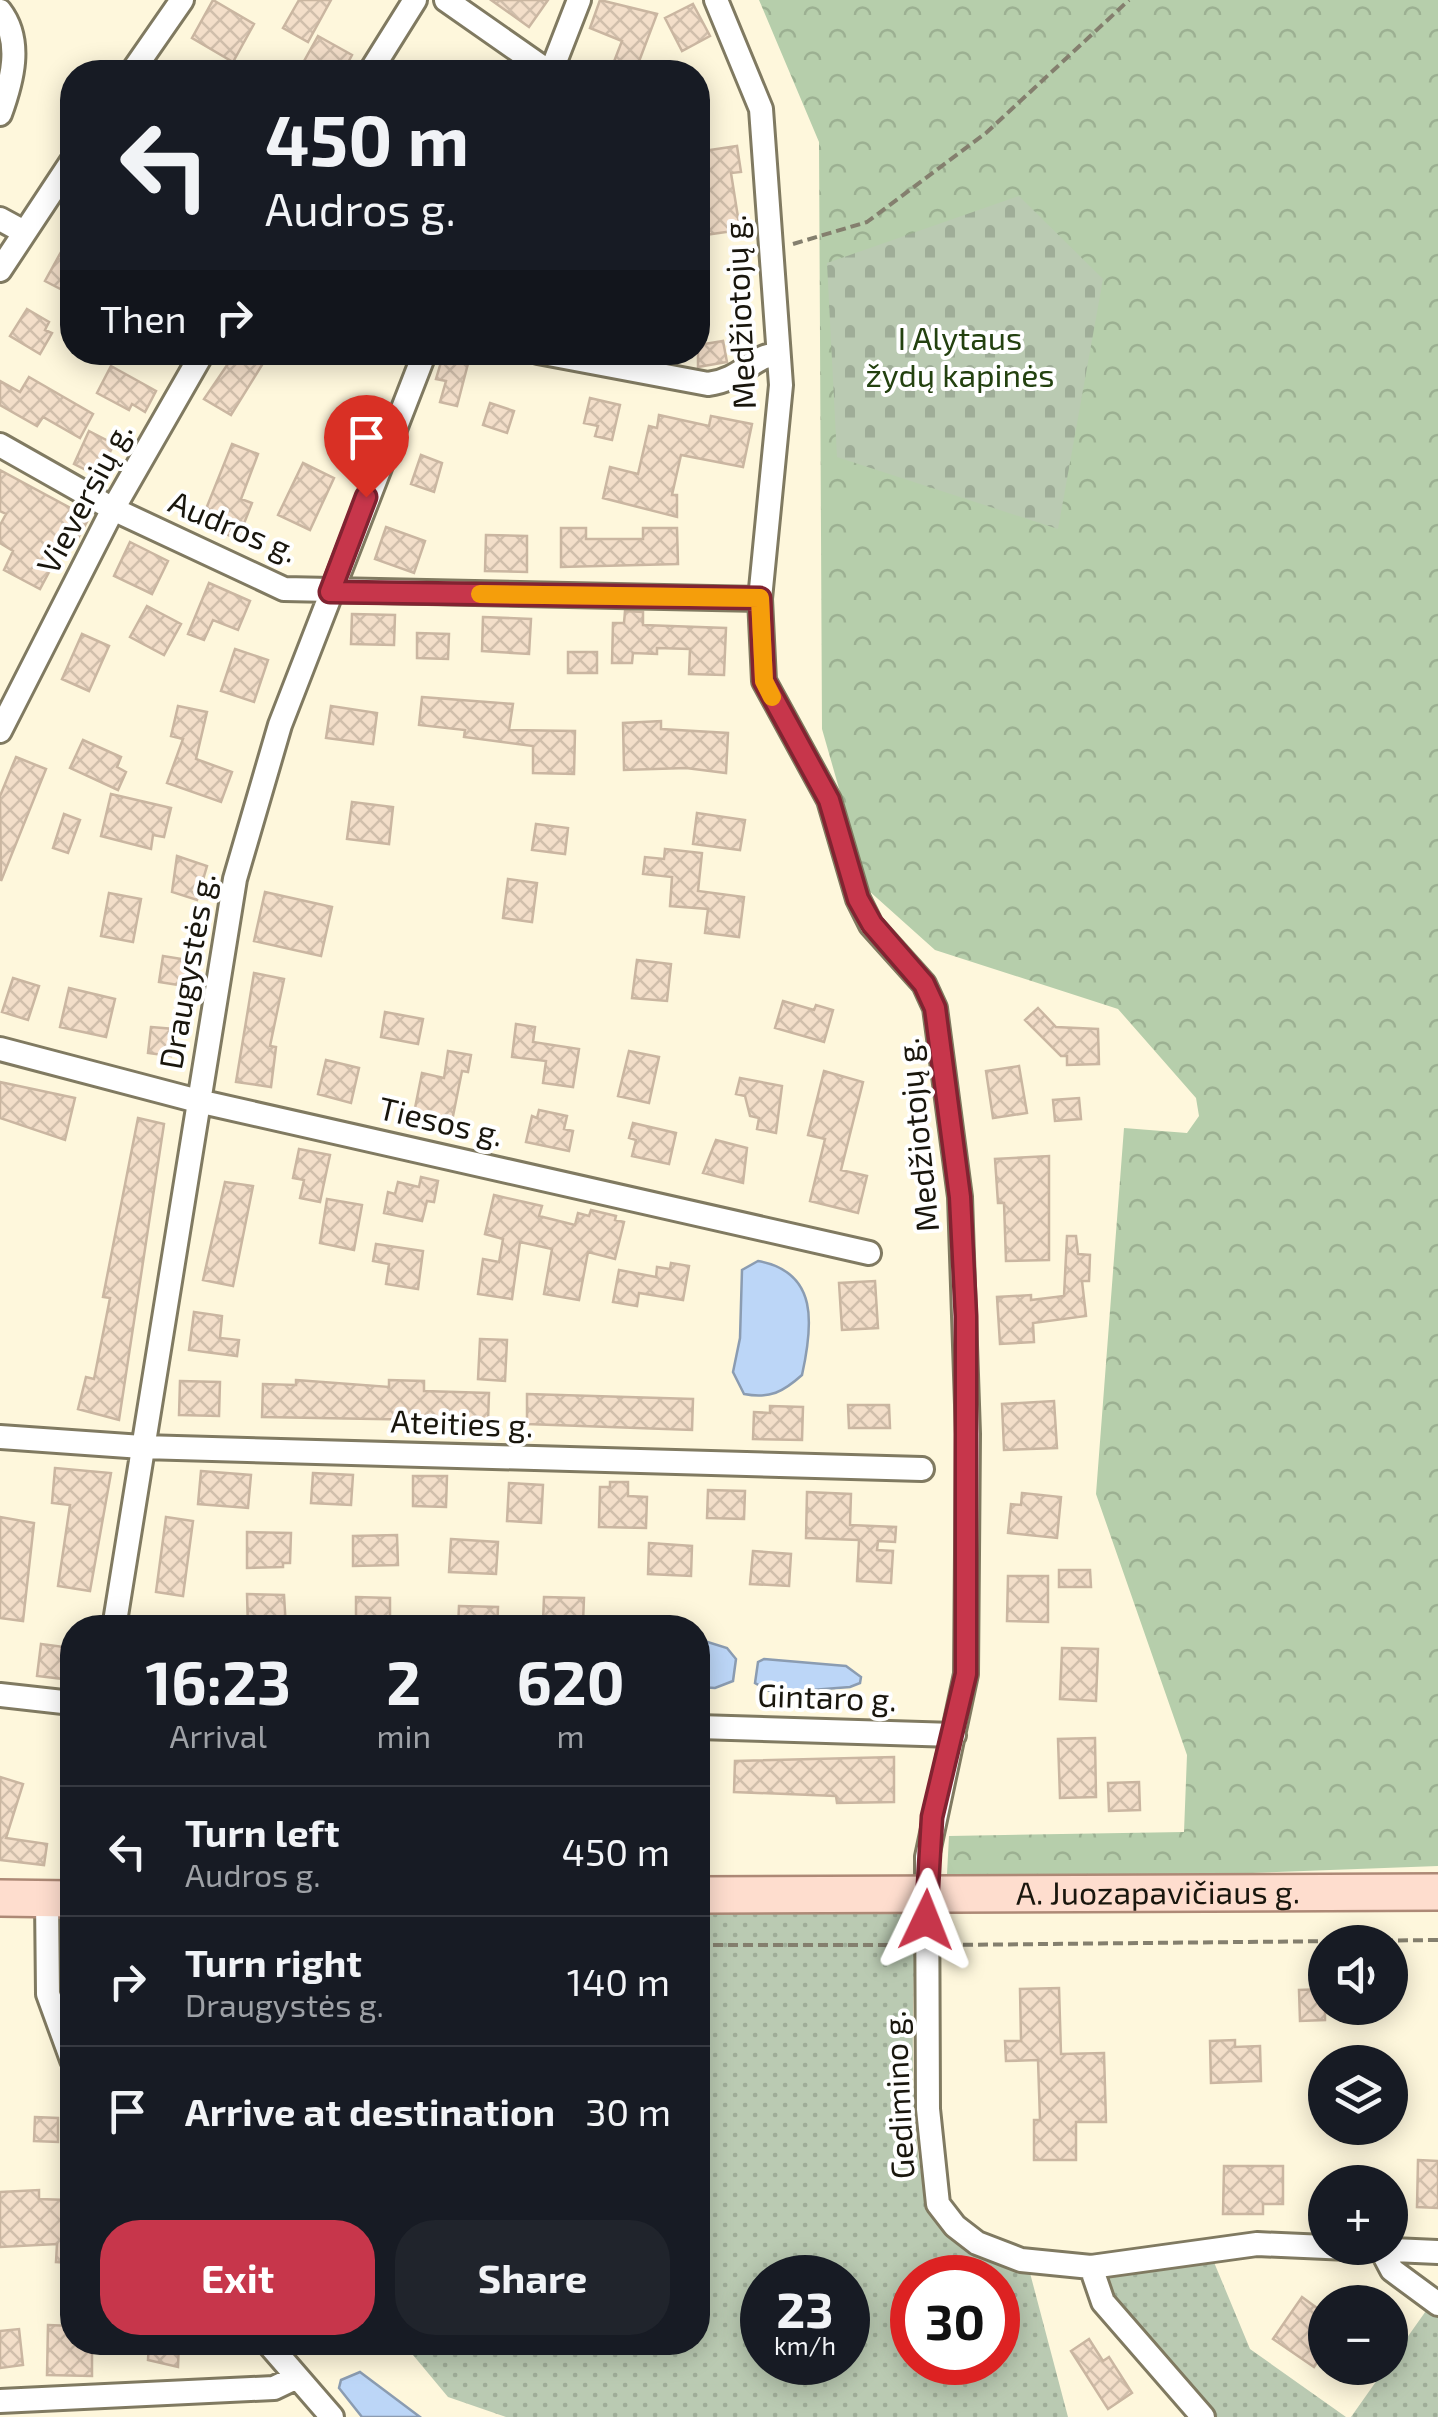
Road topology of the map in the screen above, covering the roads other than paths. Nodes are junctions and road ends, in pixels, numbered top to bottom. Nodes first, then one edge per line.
1 (182, 0) edge
2 (414, 0) edge
3 (446, 0) edge
4 (579, 0) edge
5 (716, 0) edge
6 (0, 12) edge
7 (140, 60) edge
8 (377, 60) edge
9 (533, 60) edge
10 (555, 60) edge
11 (0, 114) edge
12 (60, 179) edge
13 (0, 218) edge
14 (24, 232) junction
15 (0, 270) edge
16 (778, 354) junction
17 (195, 365) edge
18 (420, 365) edge
19 (607, 365) edge
20 (0, 445) edge
21 (112, 509) junction
22 (330, 592) junction
23 (760, 598) junction
24 (0, 730) edge
25 (0, 1048) edge
26 (198, 1100) junction
27 (869, 1253) dead end
28 (0, 1436) edge
29 (142, 1448) junction
30 (922, 1469) dead end
31 (116, 1615) edge
32 (0, 1695) edge
33 (60, 1702) edge
34 (710, 1726) edge
35 (954, 1735) junction
36 (1438, 1892) edge
37 (710, 1895) edge
38 (926, 1896) junction
39 (0, 1898) edge
40 (60, 1899) edge
41 (60, 2027) edge
42 (1308, 2248) edge
43 (1438, 2252) edge
44 (1408, 2253) edge
45 (1389, 2265) edge
46 (1092, 2267) junction
47 (1438, 2304) edge
48 (278, 2355) edge
49 (297, 2377) junction
50 (0, 2401) edge
51 (58, 2407) edge
52 (332, 2417) edge
53 (1202, 2417) edge

1 - 7 street
2 - 8 street
3 - 9 street
4 - 10 street
5 - 16 street, Medžiotojų g.
6 - 11 street
12 - 14 street
13 - 14 street
14 - 15 street
16 - 19 street
16 - 23 street, Medžiotojų g.
17 - 21 street, Vieversių g.
18 - 22 street, Draugystės g.
20 - 21 street, Audros g.
21 - 22 street, Audros g.
21 - 24 street, Vieversių g.
22 - 23 street, Audros g.
22 - 26 street, Draugystės g.
23 - 35 street, Medžiotojų g.
25 - 26 street, Tiesos g.
26 - 27 street, Tiesos g.
26 - 29 street, Draugystės g.
28 - 29 street, Ateities g.
29 - 30 street, Ateities g.
29 - 31 street, Draugystės g.
32 - 33 street
34 - 35 street, Gintaro g.
35 - 38 street, Medžiotojų g.
36 - 38 main road, A. Juozapavičiaus g.
37 - 38 main road, A. Juozapavičiaus g.
38 - 46 street, Gedimino g.
39 - 40 main road
40 - 41 street
42 - 46 street
43 - 44 street
45 - 47 street
46 - 53 street
48 - 49 street
49 - 51 street
49 - 52 street
50 - 51 street

